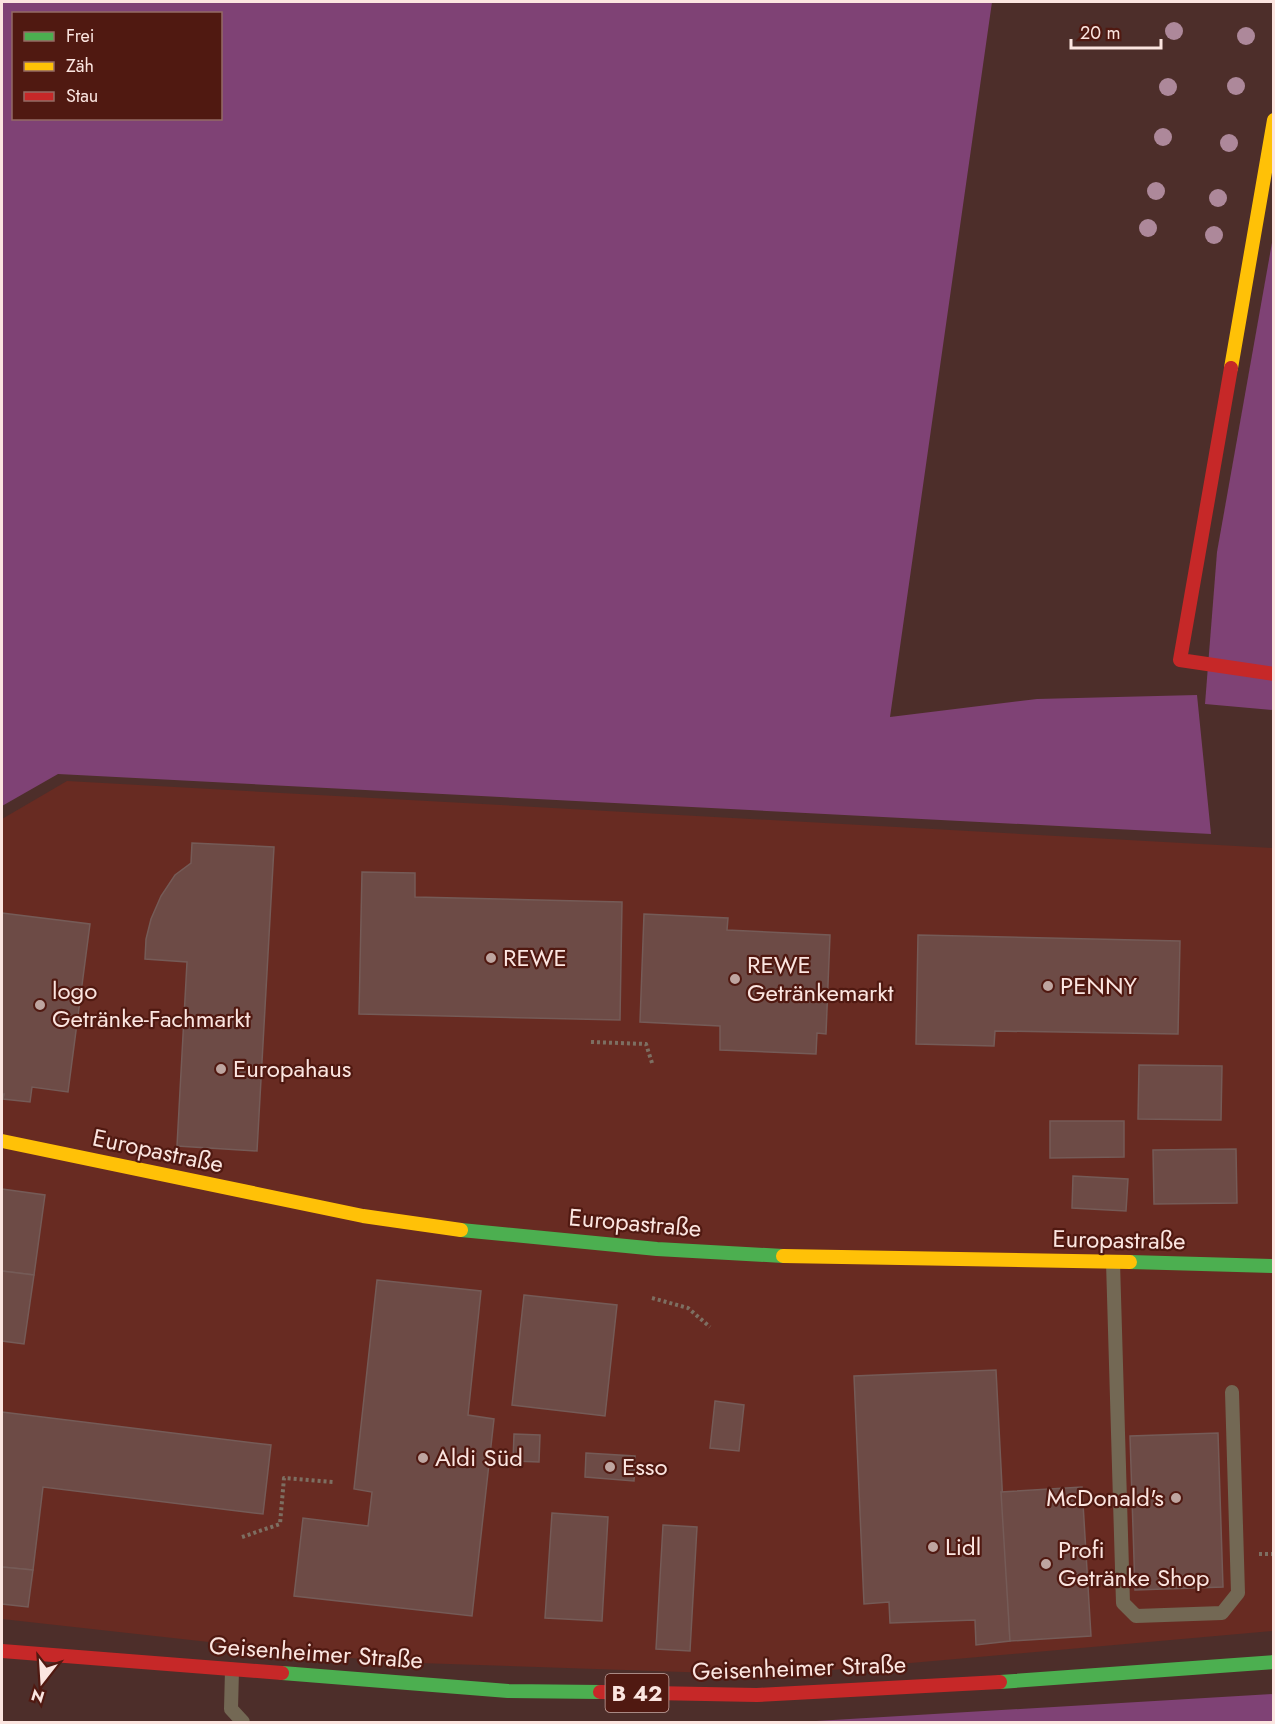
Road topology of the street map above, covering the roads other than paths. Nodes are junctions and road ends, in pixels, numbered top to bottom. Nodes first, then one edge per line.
1 (1274, 120) edge
2 (1274, 674) edge
3 (2, 1141) edge
4 (1113, 1262) junction
5 (1274, 1266) edge
6 (1232, 1392) dead end
7 (2, 1651) edge
8 (1274, 1662) edge
9 (232, 1670) junction
10 (243, 1722) edge

1 - 2 street
3 - 4 street, Europastraße
4 - 5 street, Europastraße
4 - 6 lane
7 - 9 street, Geisenheimer Straße / B 42
8 - 9 street, Geisenheimer Straße / B 42
9 - 10 lane

